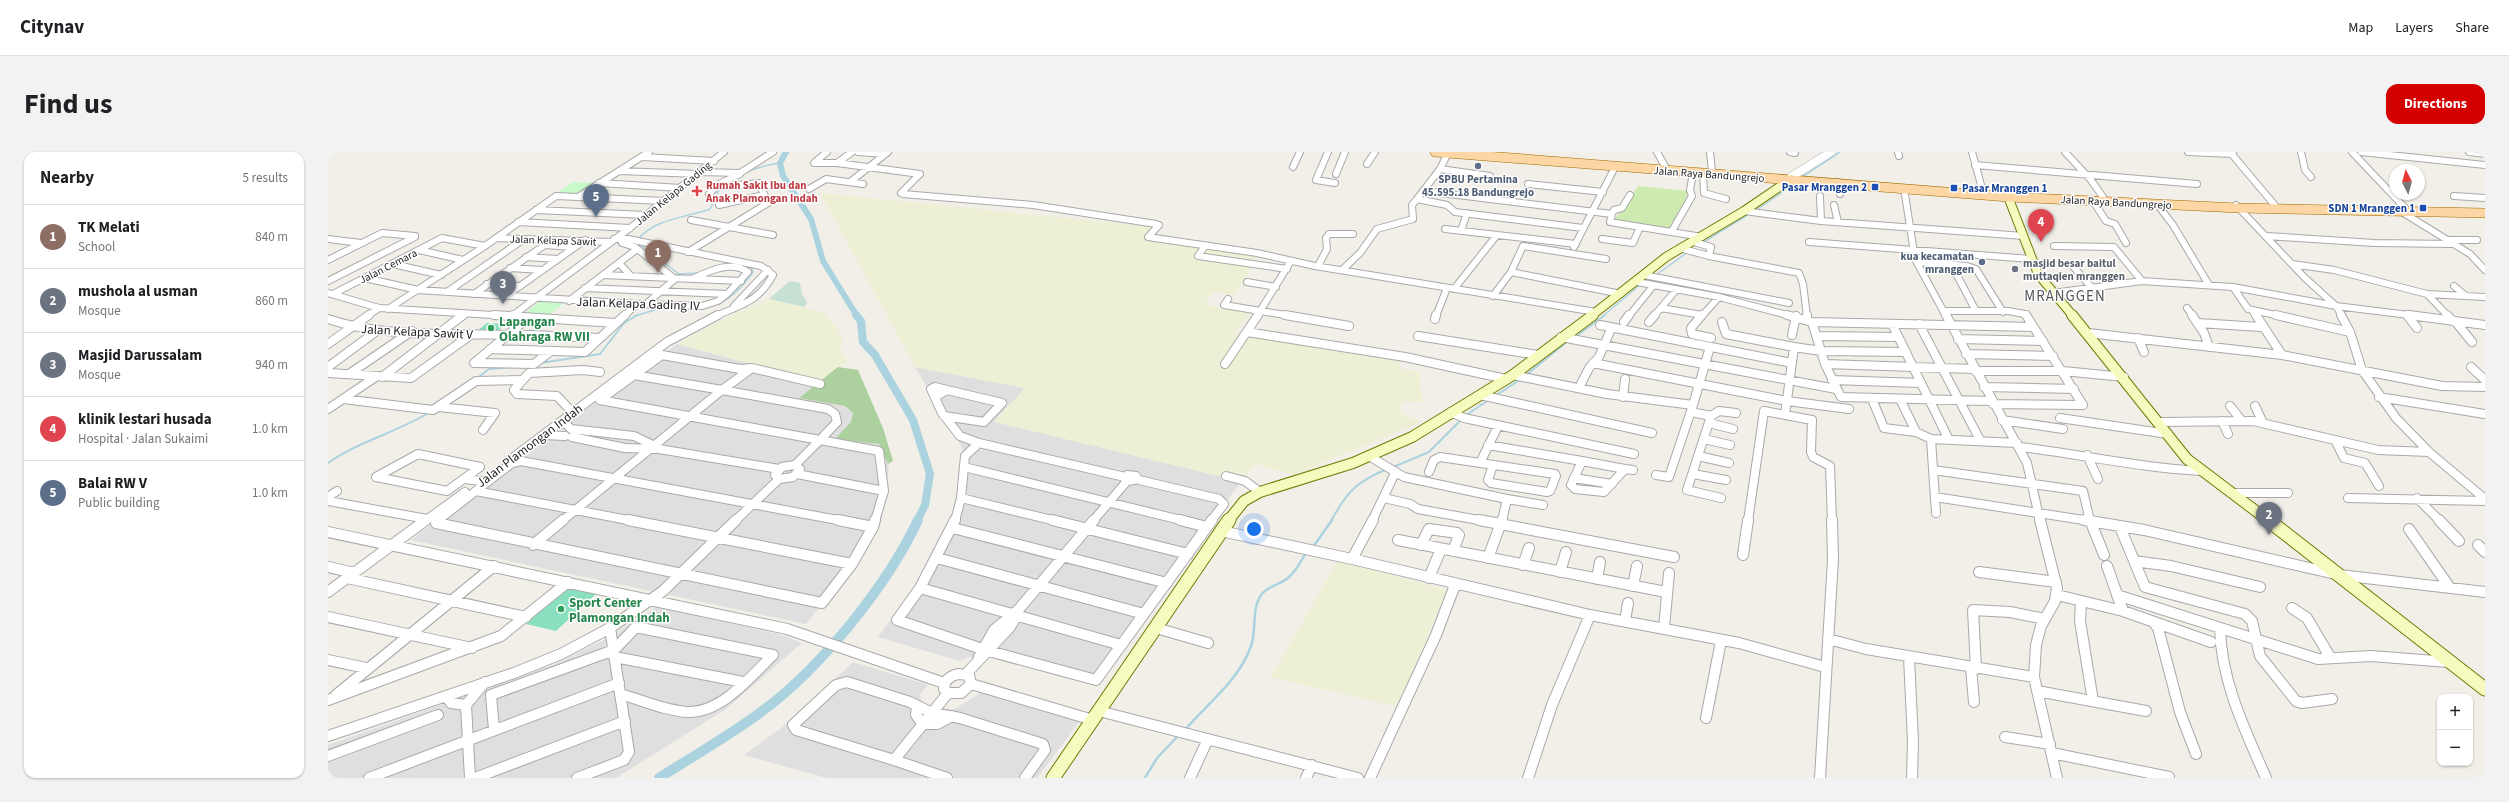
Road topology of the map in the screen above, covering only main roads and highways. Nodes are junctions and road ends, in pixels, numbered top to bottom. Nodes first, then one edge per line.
1 (1435, 152) edge
2 (1448, 153) edge
3 (1481, 154) edge
4 (1528, 157) edge
5 (1716, 173) junction
6 (1797, 179) junction
7 (1934, 189) junction
8 (2008, 195) junction
9 (2066, 199) junction
10 (2237, 206) junction
11 (2485, 213) edge
12 (2485, 689) edge
13 (1053, 778) edge

1 - 2 main road, Jalan Raya Bandungrejo
2 - 3 main road, Jalan Raya Bandungrejo
3 - 4 main road, Jalan Raya Bandungrejo
4 - 5 main road, Jalan Raya Bandungrejo
4 - 5 main road, Jalan Raya Bandungrejo
5 - 6 main road, Jalan Raya Bandungrejo
6 - 7 main road, Jalan Raya Bandungrejo
6 - 7 main road, Jalan Raya Bandungrejo
6 - 13 main road
7 - 8 main road, Jalan Raya Bandungrejo
7 - 8 main road, Jalan Raya Bandungrejo
8 - 9 main road, Jalan Raya Bandungrejo
8 - 12 main road
9 - 10 main road, Jalan Raya Bandungrejo
9 - 10 main road, Jalan Raya Bandungrejo
10 - 11 main road, Jalan Raya Bandungrejo

